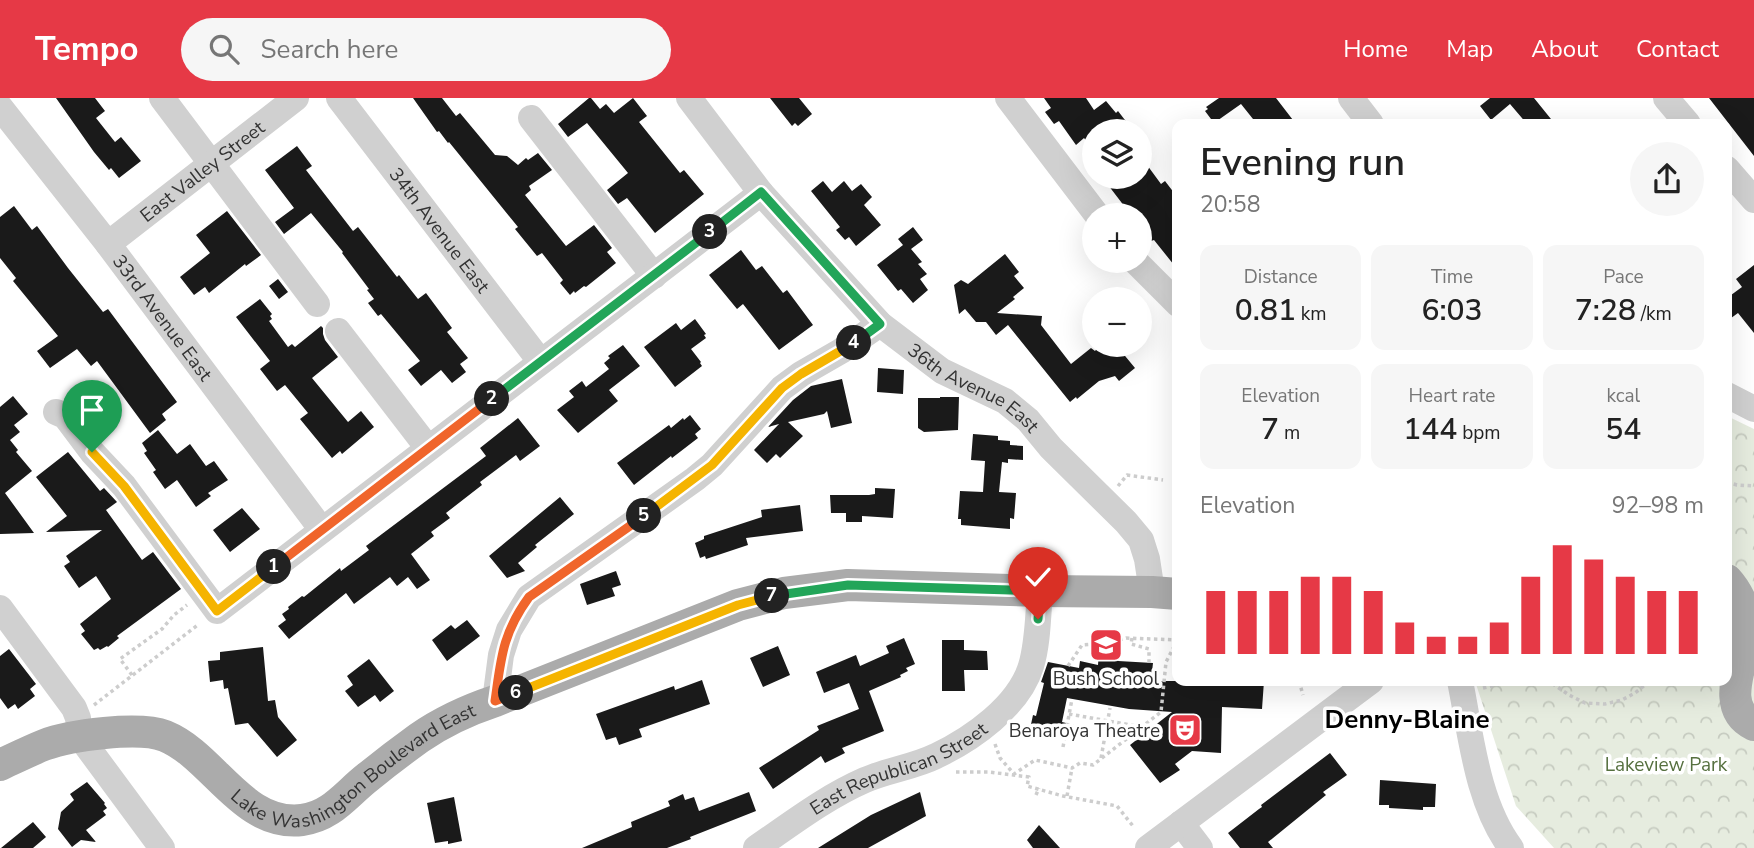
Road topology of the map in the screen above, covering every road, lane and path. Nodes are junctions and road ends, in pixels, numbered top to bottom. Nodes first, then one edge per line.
1 (162, 98) edge
2 (296, 98) edge
3 (338, 98) edge
4 (689, 98) edge
5 (1008, 98) edge
6 (1351, 98) edge
7 (1666, 98) edge
8 (0, 107) edge
9 (531, 118) dead end
10 (1367, 119) edge
11 (1684, 119) edge
12 (212, 163) junction
13 (1732, 175) edge
14 (761, 192) junction
15 (1754, 201) edge
16 (1088, 203) edge
17 (107, 244) junction
18 (1147, 273) edge
19 (654, 276) junction
20 (1172, 298) edge
21 (317, 304) dead end
22 (880, 324) junction
23 (338, 331) dead end
24 (540, 362) junction
25 (1732, 398) edge
26 (1754, 409) edge
27 (55, 412) dead end
28 (428, 448) junction
29 (1163, 480) dead end
30 (1732, 484) edge
31 (1118, 485) dead end
32 (1754, 486) edge
33 (322, 530) junction
34 (1732, 587) edge
35 (1040, 591) junction
36 (1165, 593) edge
37 (0, 608) edge
38 (205, 610) junction
39 (1132, 638) junction
40 (1172, 639) edge
41 (1172, 650) edge
42 (1149, 663) dead end
43 (1068, 666) dead end
44 (132, 674) junction
45 (1300, 686) edge
46 (1364, 686) edge
47 (1556, 686) edge
48 (1644, 686) edge
49 (1466, 687) edge
50 (1303, 695) dead end
51 (105, 696) dead end
52 (1072, 699) dead end
53 (495, 701) junction
54 (1110, 708) dead end
55 (1069, 714) junction
56 (1108, 721) junction
57 (1754, 725) edge
58 (1142, 727) junction
59 (80, 737) junction
60 (994, 743) dead end
61 (1063, 747) dead end
62 (1101, 759) junction
63 (0, 765) edge
64 (1072, 768) junction
65 (954, 772) dead end
66 (1014, 774) junction
67 (1039, 788) junction
68 (1036, 795) dead end
69 (1066, 796) junction
70 (1181, 823) junction
71 (1133, 826) dead end
72 (162, 848) edge
73 (756, 848) edge
74 (1148, 848) edge
75 (1200, 848) edge
76 (1511, 848) edge

1 - 12 street
2 - 12 street, East Valley Street
3 - 24 street, 34th Avenue East
4 - 14 street, 36th Avenue East
5 - 16 street
6 - 10 street
7 - 11 street
8 - 17 street, 33rd Avenue East
9 - 19 street
12 - 17 street, East Valley Street
12 - 21 street
13 - 15 street
14 - 19 street
14 - 22 street, 36th Avenue East
17 - 33 street, 33rd Avenue East
18 - 20 street
19 - 24 street
22 - 36 street, 36th Avenue East
22 - 53 street
23 - 28 street
24 - 28 street
25 - 26 street
27 - 38 street
28 - 33 street
29 - 31 path
30 - 32 path
33 - 38 street
34 - 57 main road
35 - 36 main road, Lake Washington Boulevard East
35 - 53 main road, Lake Washington Boulevard East
35 - 73 street, East Republican Street
37 - 59 street
38 - 44 path
38 - 44 path
39 - 40 path
39 - 42 path
39 - 43 path
41 - 58 path
44 - 51 path
45 - 50 path
46 - 70 street
47 - 48 path
49 - 76 street
52 - 55 path
53 - 59 main road, Lake Washington Boulevard East
54 - 56 path
55 - 56 path
55 - 61 path
56 - 58 path
56 - 62 path
58 - 62 path
59 - 63 main road, Lake Washington Boulevard East
59 - 72 street
60 - 66 path
62 - 64 path
64 - 66 path
64 - 69 path
65 - 66 path
66 - 67 path
67 - 68 path
67 - 69 path
69 - 71 path
70 - 74 street
70 - 75 street

